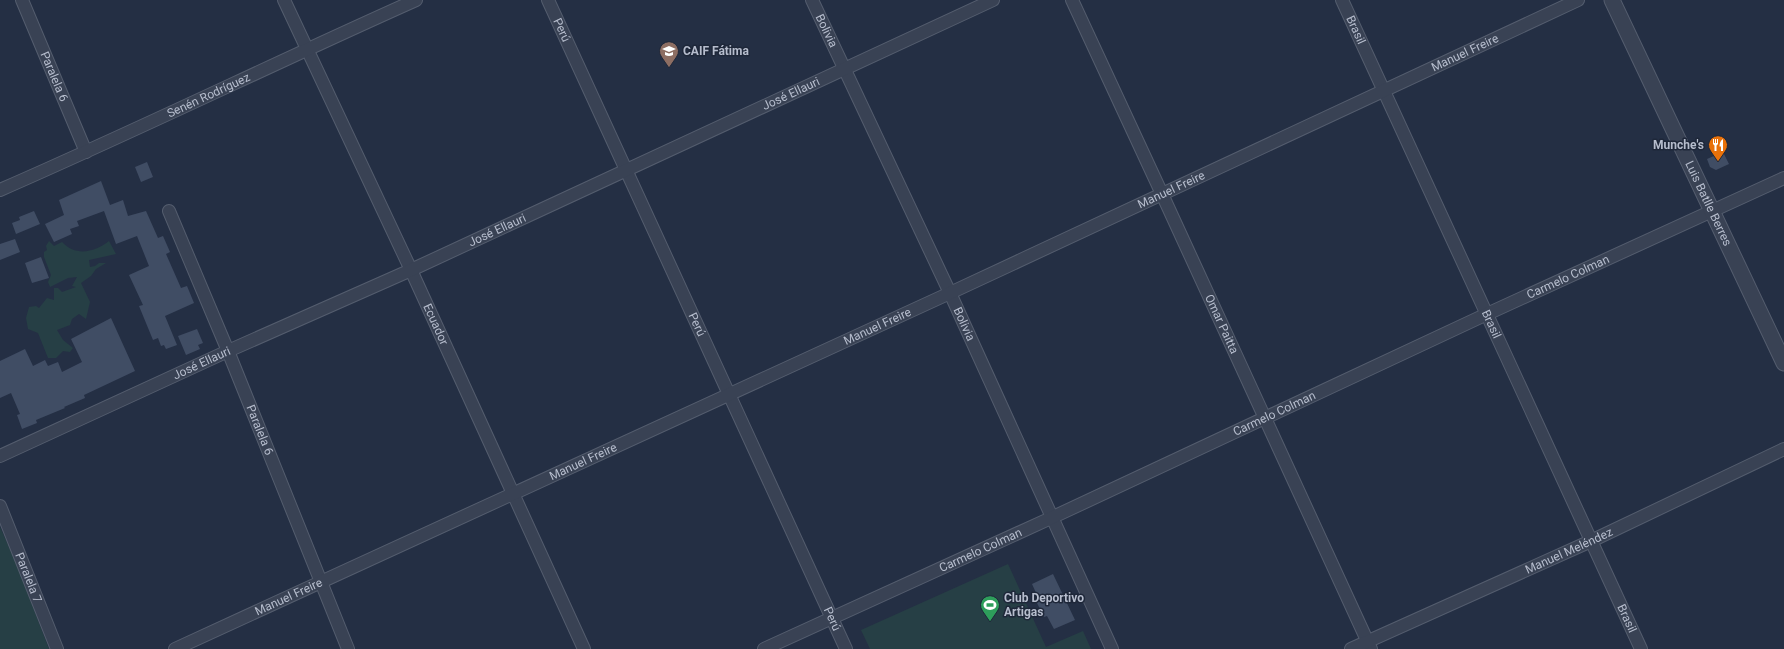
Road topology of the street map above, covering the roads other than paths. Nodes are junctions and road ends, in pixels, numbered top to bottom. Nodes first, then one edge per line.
1 (22, 0) edge
2 (284, 0) edge
3 (416, 0) edge
4 (548, 0) edge
5 (812, 0) edge
6 (993, 0) edge
7 (1072, 0) edge
8 (1342, 0) edge
9 (1578, 0) edge
10 (1612, 0) edge
11 (306, 49) junction
12 (845, 69) junction
13 (1385, 91) junction
14 (86, 152) junction
15 (627, 171) junction
16 (1784, 178) edge
17 (0, 190) edge
18 (1162, 194) junction
19 (169, 211) dead end
20 (1712, 212) junction
21 (411, 270) junction
22 (950, 293) junction
23 (1487, 314) junction
24 (228, 351) junction
25 (1784, 363) edge
26 (730, 395) junction
27 (1264, 418) junction
28 (1784, 449) edge
29 (0, 456) edge
30 (513, 493) junction
31 (0, 506) edge
32 (1051, 518) junction
33 (1591, 540) junction
34 (320, 581) junction
35 (832, 618) junction
36 (1369, 645) edge
37 (57, 649) edge
38 (175, 649) edge
39 (348, 649) edge
40 (584, 649) edge
41 (764, 649) edge
42 (846, 649) edge
43 (1112, 649) edge
44 (1351, 649) edge
45 (1641, 649) edge

1 - 14 street, Paralela 6
2 - 11 street, Ecuador
3 - 11 street, Senén Rodríguez
4 - 15 street, Perú
5 - 12 street, Bolivia
6 - 12 street, José Ellauri
7 - 18 street, Omar Paitta
8 - 13 street, Brasil
9 - 13 street, Manuel Freire
10 - 20 street, Luis Batlle Berres
11 - 14 street, Senén Rodríguez
11 - 21 street, Ecuador
12 - 15 street, José Ellauri
12 - 22 street, Bolivia
13 - 18 street, Manuel Freire
13 - 23 street, Brasil
14 - 17 street, Senén Rodríguez
15 - 21 street, José Ellauri
15 - 26 street, Perú
16 - 20 street, Carmelo Colman
18 - 22 street, Manuel Freire
18 - 27 street, Omar Paitta
19 - 24 street, Paralela 6
20 - 23 street, Carmelo Colman
20 - 25 street, Luis Batlle Berres
21 - 24 street, José Ellauri
21 - 30 street, Ecuador
22 - 26 street, Manuel Freire
22 - 32 street, Bolivia
23 - 27 street, Carmelo Colman
23 - 33 street, Brasil
24 - 29 street, José Ellauri
24 - 34 street, Paralela 6
26 - 30 street, Manuel Freire
26 - 35 street, Perú
27 - 32 street, Carmelo Colman
27 - 36 street, Omar Paitta
28 - 33 street, Manuel Meléndez
30 - 34 street, Manuel Freire
30 - 40 street, Ecuador
31 - 37 street, Paralela 7
32 - 35 street, Carmelo Colman
32 - 43 street, Bolivia
33 - 36 street, Manuel Meléndez
33 - 45 street, Brasil
34 - 38 street, Manuel Freire
34 - 39 street, Paralela 6
35 - 41 street, Carmelo Colman
35 - 42 street, Perú
36 - 44 street, Manuel Meléndez

